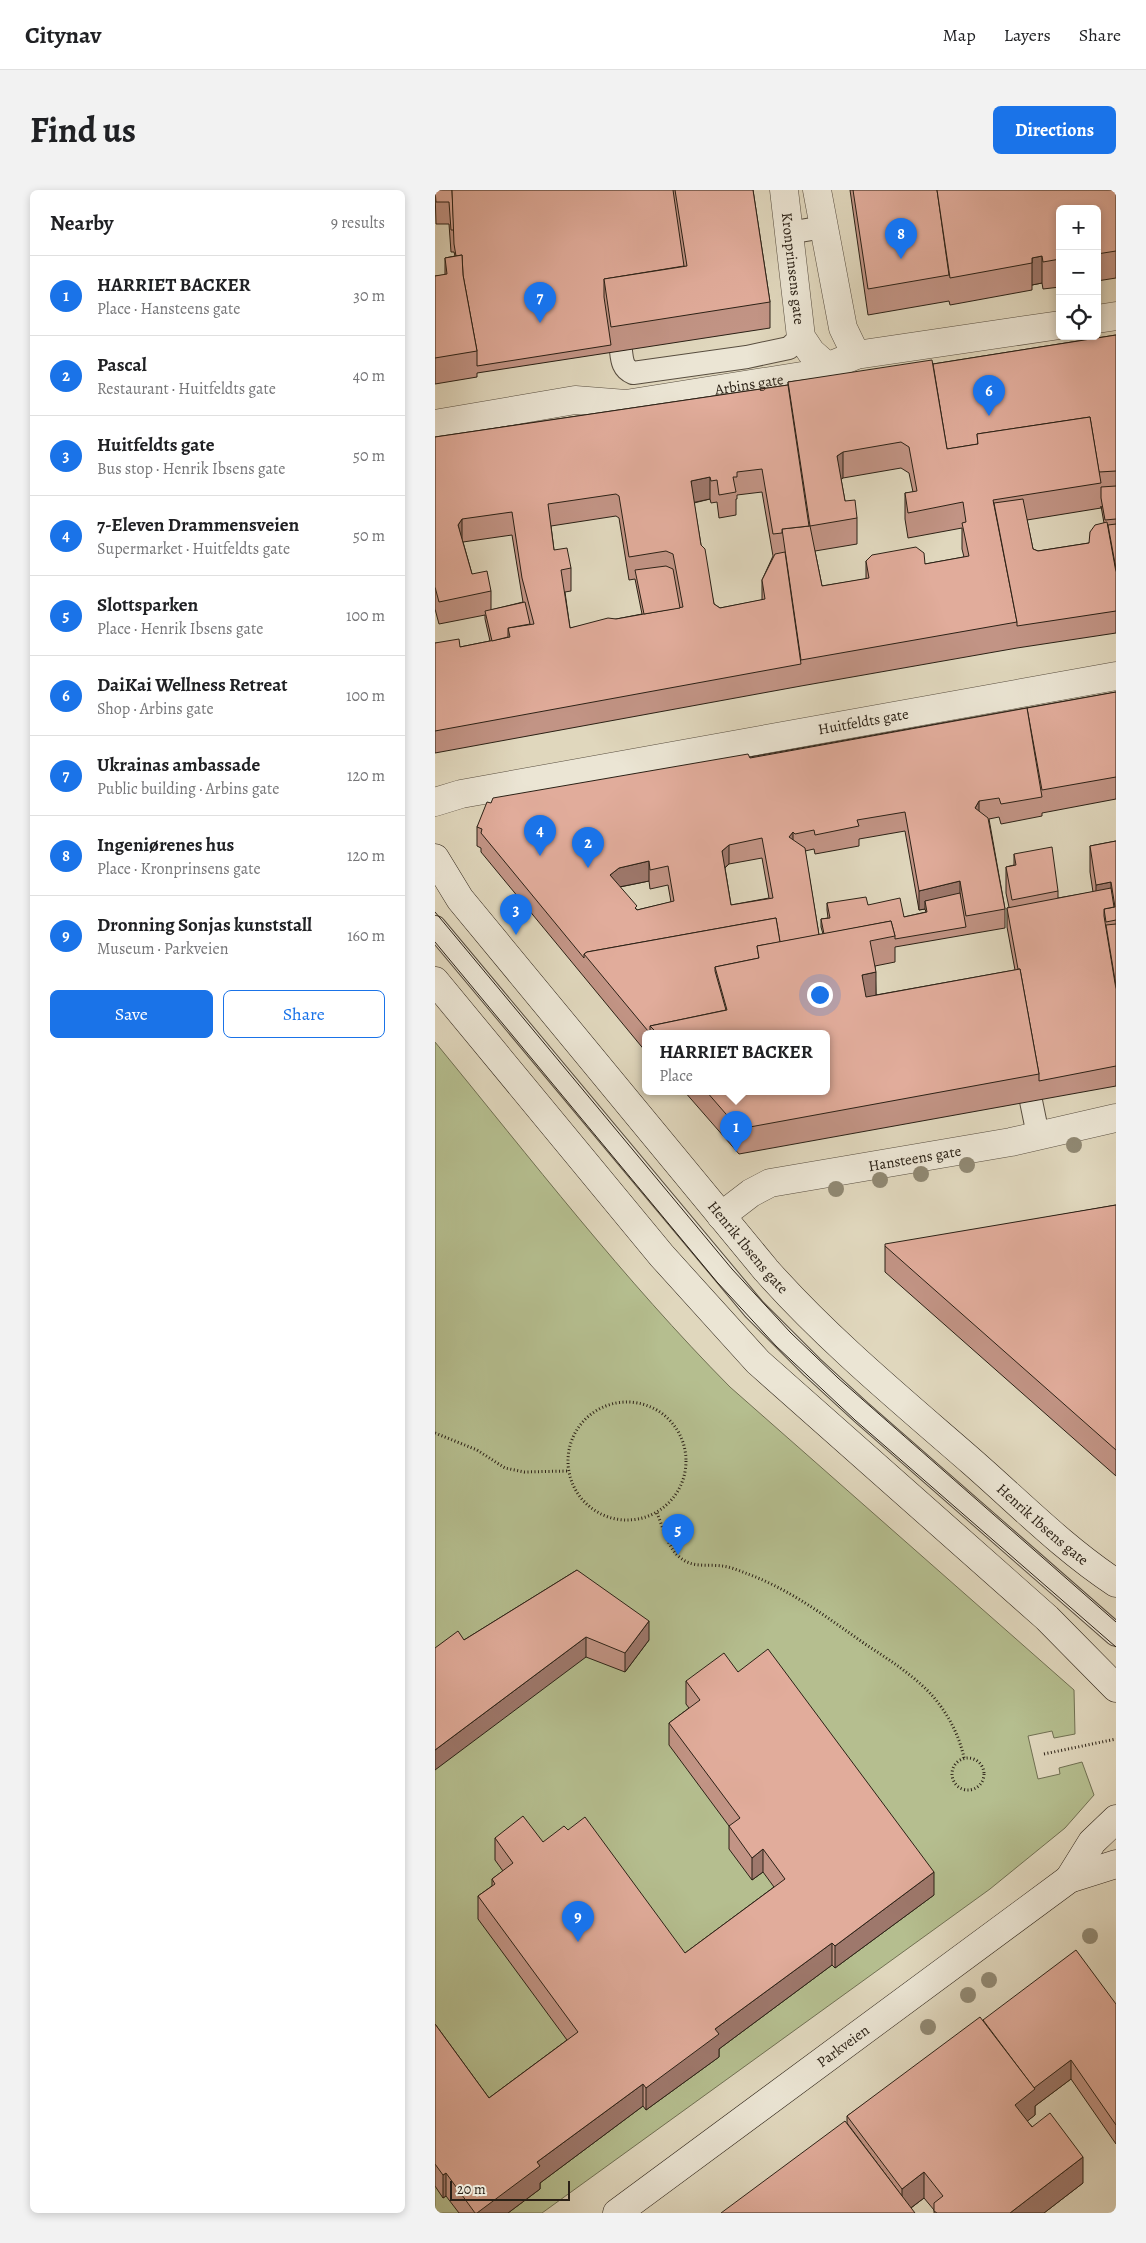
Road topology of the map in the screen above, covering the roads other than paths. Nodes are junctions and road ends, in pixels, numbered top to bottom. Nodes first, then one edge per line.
1 (783, 190) edge
2 (817, 190) edge
3 (824, 227) junction
4 (788, 233) junction
5 (1116, 316) edge
6 (1101, 318) edge
7 (1056, 326) edge
8 (801, 337) junction
9 (621, 351) edge
10 (856, 355) junction
11 (818, 371) junction
12 (435, 424) edge
13 (1116, 676) edge
14 (435, 802) edge
15 (435, 858) edge
16 (435, 926) edge
17 (435, 981) edge
18 (1031, 1101) edge
19 (1116, 1118) edge
20 (1038, 1134) junction
21 (721, 1216) junction
22 (1116, 1583) edge
23 (1116, 1635) edge
24 (1116, 1688) edge
25 (1116, 1819) edge
26 (1116, 1864) edge
27 (1069, 1879) junction
28 (617, 2213) edge

1 - 4 street, Kronprinsens gate
2 - 3 street
3 - 4 lane
3 - 10 street
4 - 8 street, Kronprinsens gate
5 - 6 street
7 - 10 street, Arbins gate
8 - 9 lane
8 - 11 street, Kronprinsens gate
10 - 11 street, Arbins gate
11 - 12 street, Arbins gate
13 - 14 street, Huitfeldts gate
15 - 21 street, Henrik Ibsens gate
16 - 23 lane
17 - 24 street
18 - 20 lane
19 - 20 street, Hansteens gate
20 - 21 street, Hansteens gate
21 - 22 street, Henrik Ibsens gate
25 - 27 street, Parkveien
26 - 27 street, Parkveien
27 - 28 street, Parkveien

